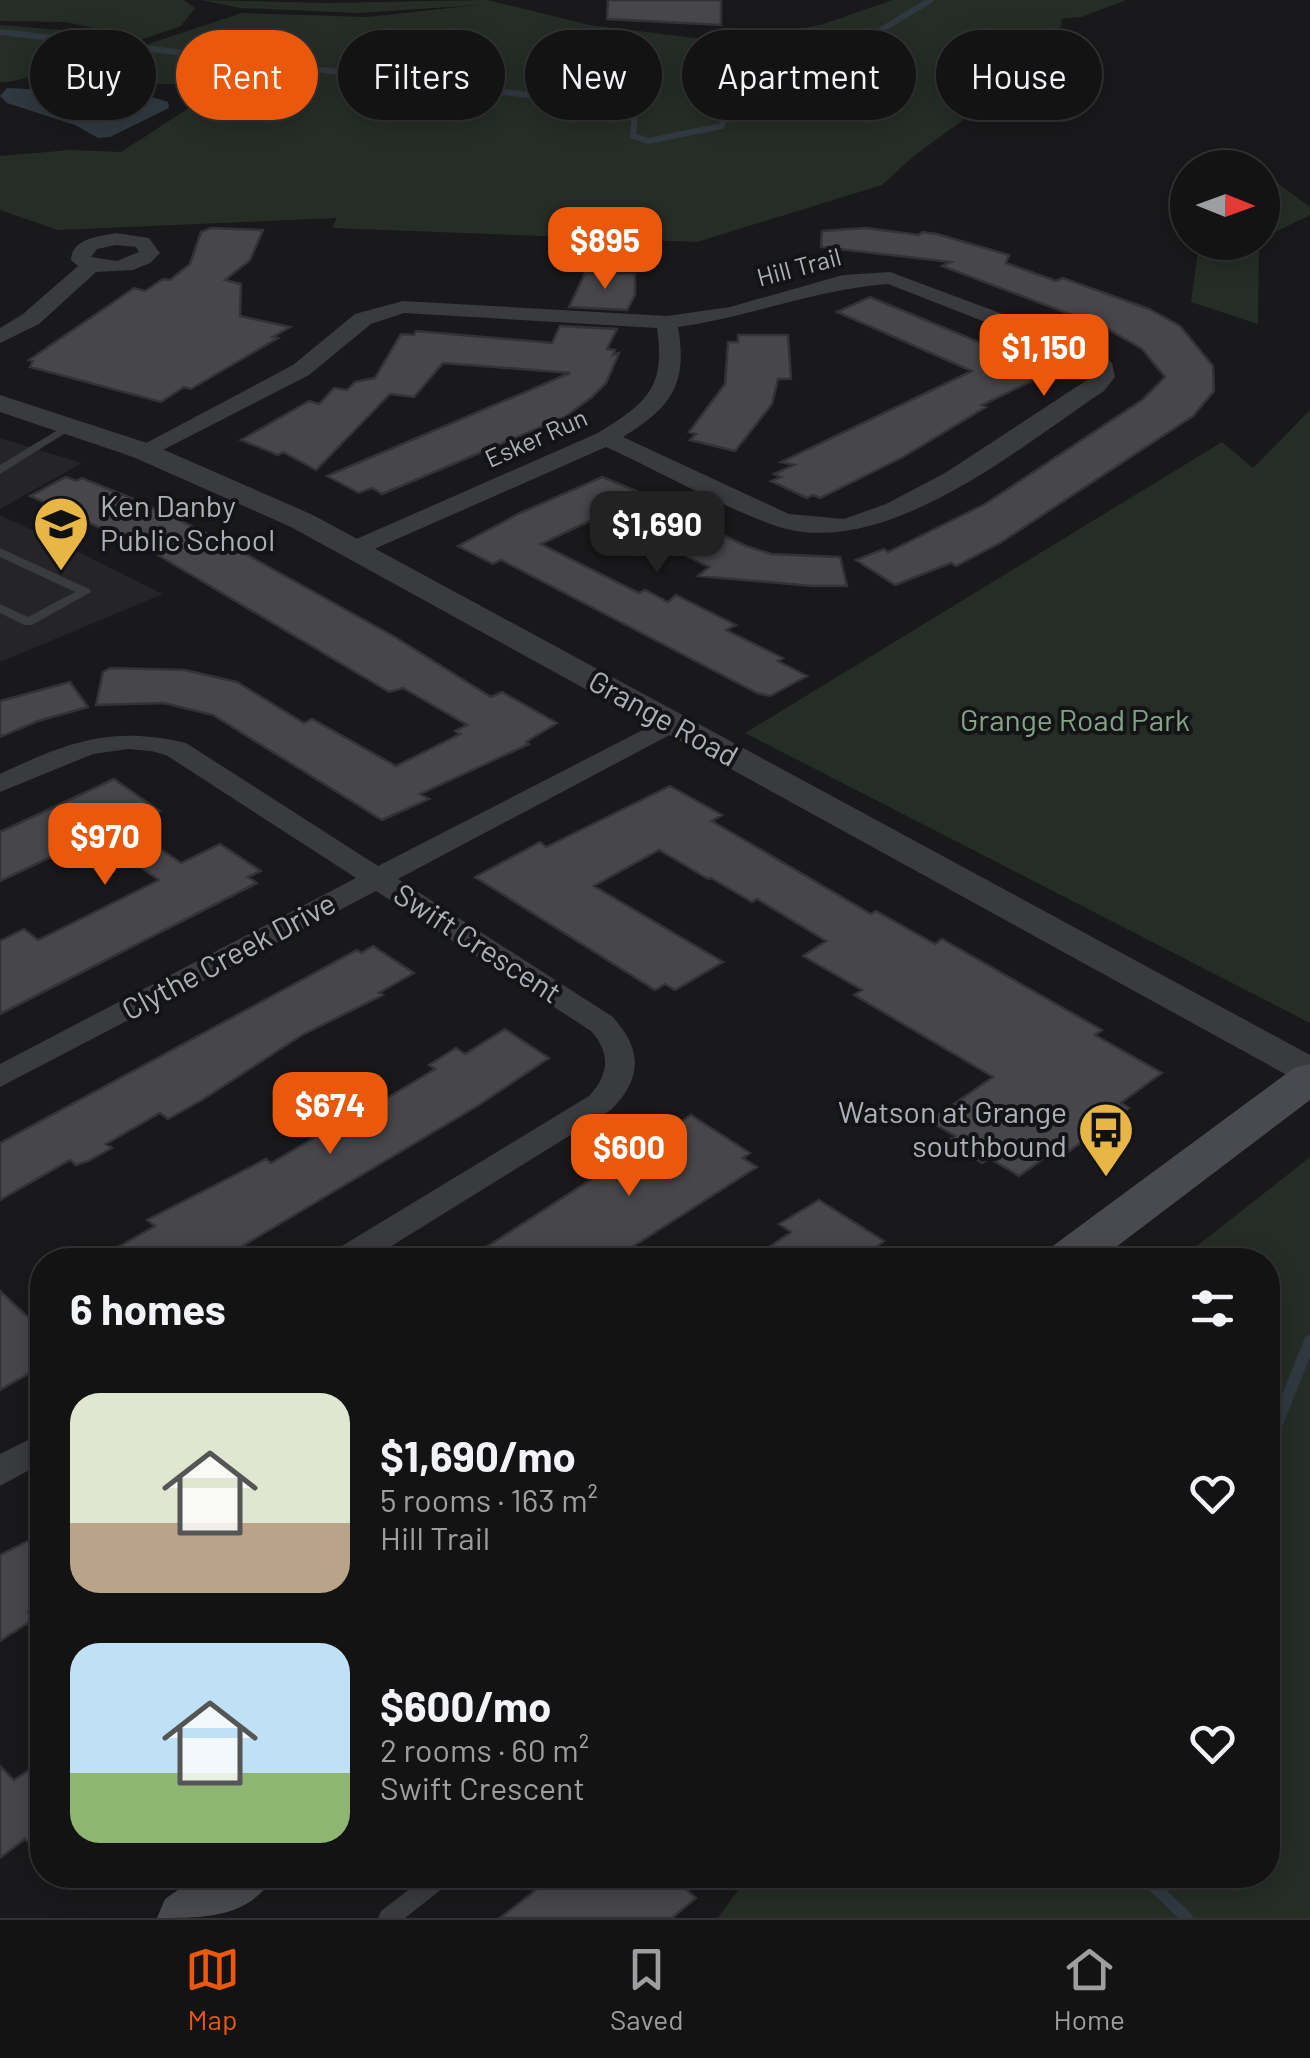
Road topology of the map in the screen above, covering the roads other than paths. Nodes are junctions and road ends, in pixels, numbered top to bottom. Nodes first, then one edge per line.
1 (92, 266) dead end
2 (667, 322) junction
3 (0, 338) edge
4 (0, 403) edge
5 (70, 425) junction
6 (606, 438) junction
7 (0, 450) edge
8 (143, 450) junction
9 (20, 456) junction
10 (0, 470) edge
11 (354, 549) junction
12 (0, 552) edge
13 (0, 608) edge
14 (670, 724) junction
15 (0, 784) edge
16 (376, 880) junction
17 (1310, 1074) edge
18 (0, 1078) edge
19 (363, 1248) edge
20 (1083, 1248) edge
21 (30, 1453) edge
22 (0, 1472) edge
23 (227, 1888) edge
24 (428, 1888) edge
25 (187, 1918) edge
26 (390, 1918) edge

1 - 3 street
2 - 6 street, Esker Run
2 - 6 street, Hill Trail
2 - 8 street, Hill Trail
4 - 5 street, Grange Road
5 - 8 street, Grange Road
5 - 9 lane
6 - 11 street, Esker Run
7 - 9 lane
8 - 11 street, Grange Road
9 - 10 lane
11 - 14 street, Grange Road
12 - 13 lane
14 - 16 street, Clythe Creek Drive
14 - 17 street, Grange Road
15 - 16 street, Swift Crescent
16 - 18 street, Clythe Creek Drive
16 - 19 street, Swift Crescent
17 - 20 main road
21 - 22 street
23 - 25 main road
24 - 26 lane

